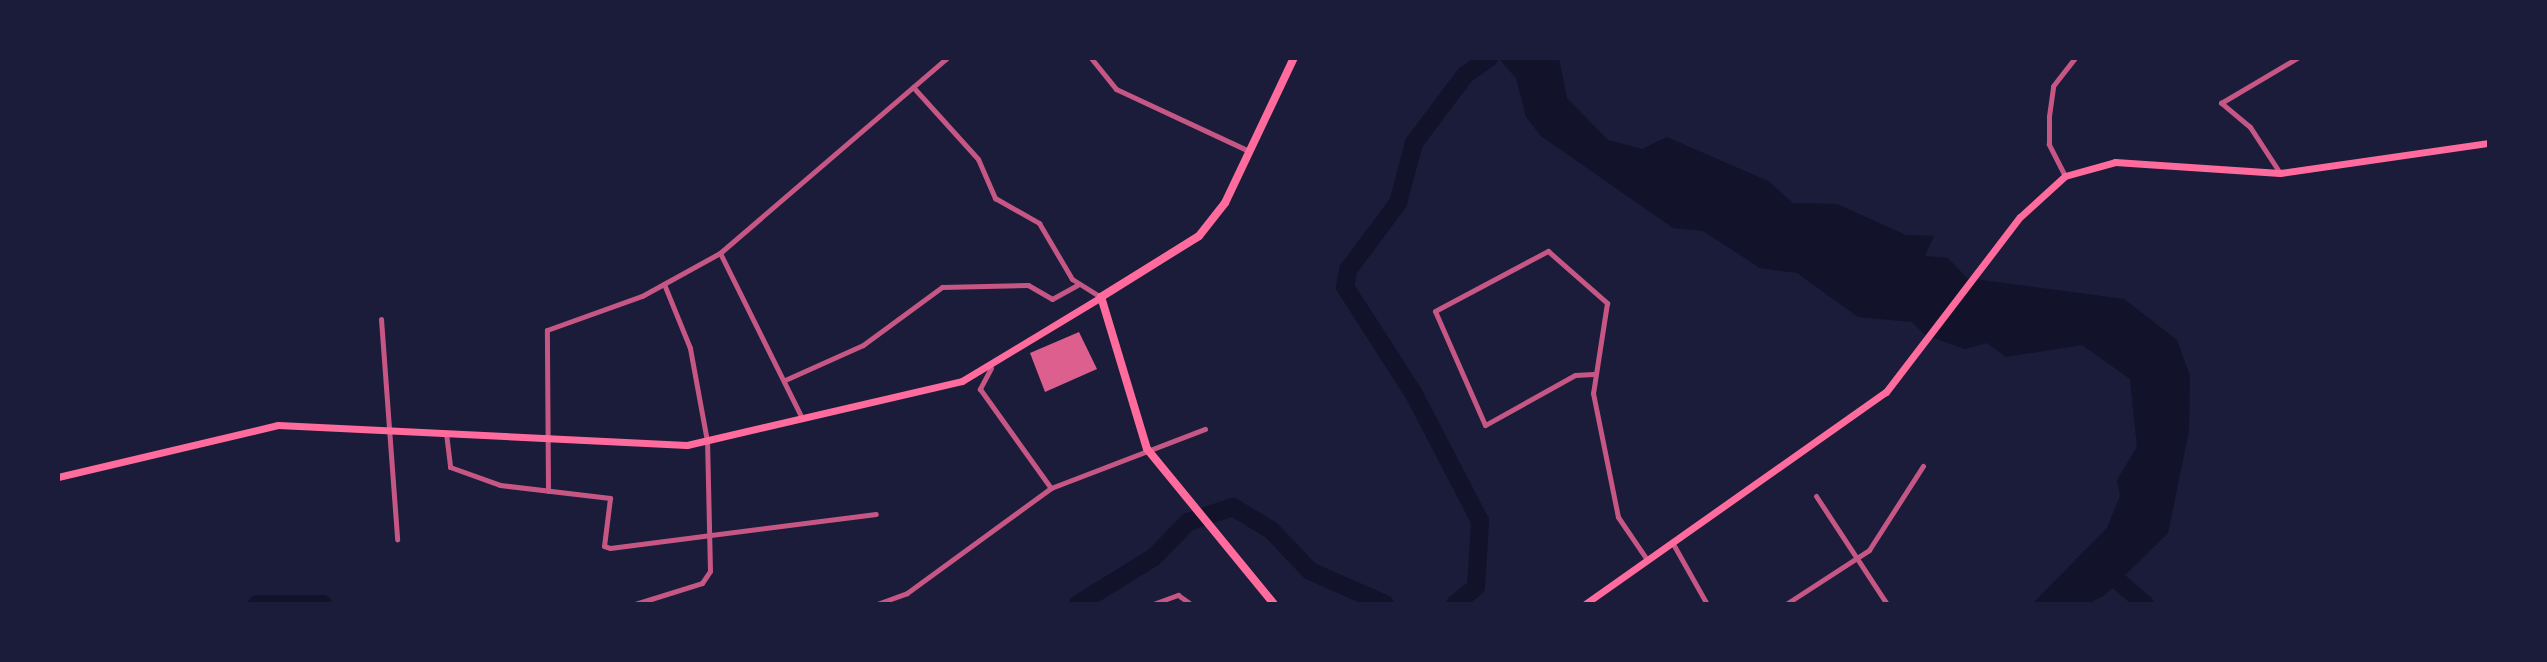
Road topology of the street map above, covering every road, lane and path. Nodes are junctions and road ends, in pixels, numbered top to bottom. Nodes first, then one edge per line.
1 (947, 58) edge
2 (1091, 58) edge
3 (1294, 58) edge
4 (2075, 58) edge
5 (2297, 58) edge
6 (913, 87) junction
7 (2489, 143) edge
8 (1249, 151) junction
9 (2280, 173) junction
10 (2065, 176) junction
11 (720, 253) junction
12 (664, 284) junction
13 (1077, 285) junction
14 (1101, 297) junction
15 (381, 319) dead end
16 (991, 368) junction
17 (1593, 374) junction
18 (785, 380) junction
19 (800, 414) junction
20 (1205, 429) dead end
21 (392, 431) junction
22 (446, 433) junction
23 (550, 439) junction
24 (707, 441) junction
25 (1147, 449) junction
26 (1923, 466) dead end
27 (58, 477) edge
28 (1051, 488) junction
29 (548, 491) junction
30 (1816, 496) dead end
31 (876, 514) dead end
32 (710, 534) junction
33 (397, 539) dead end
34 (1671, 541) junction
35 (1857, 557) junction
36 (1646, 558) junction
37 (1270, 603) edge
38 (635, 604) edge
39 (877, 604) edge
40 (1153, 604) edge
41 (1193, 604) edge
42 (1259, 604) edge
43 (1585, 604) edge
44 (1707, 604) edge
45 (1786, 604) edge
46 (1887, 604) edge

1 - 6 street
2 - 8 street
3 - 8 main road
4 - 10 street
5 - 9 street
6 - 11 street
6 - 13 street
7 - 9 main road
8 - 14 main road
9 - 10 main road
10 - 34 main road
11 - 12 street
11 - 18 street
12 - 23 street
12 - 24 street
13 - 14 street
13 - 18 street
14 - 16 main road
14 - 25 main road
15 - 21 street
16 - 19 main road
16 - 28 street
17 - 17 street
17 - 36 street
18 - 19 street
19 - 24 main road
20 - 25 street
21 - 22 main road
21 - 27 main road
21 - 33 street
22 - 23 main road
22 - 29 street
23 - 24 main road
23 - 29 street
24 - 32 street
25 - 28 street
25 - 37 main road
26 - 35 street
28 - 39 street
29 - 32 street
30 - 35 street
31 - 32 street
32 - 38 street
34 - 36 main road
34 - 44 street
35 - 45 street
35 - 46 street
36 - 43 main road
40 - 41 street
41 - 42 street

